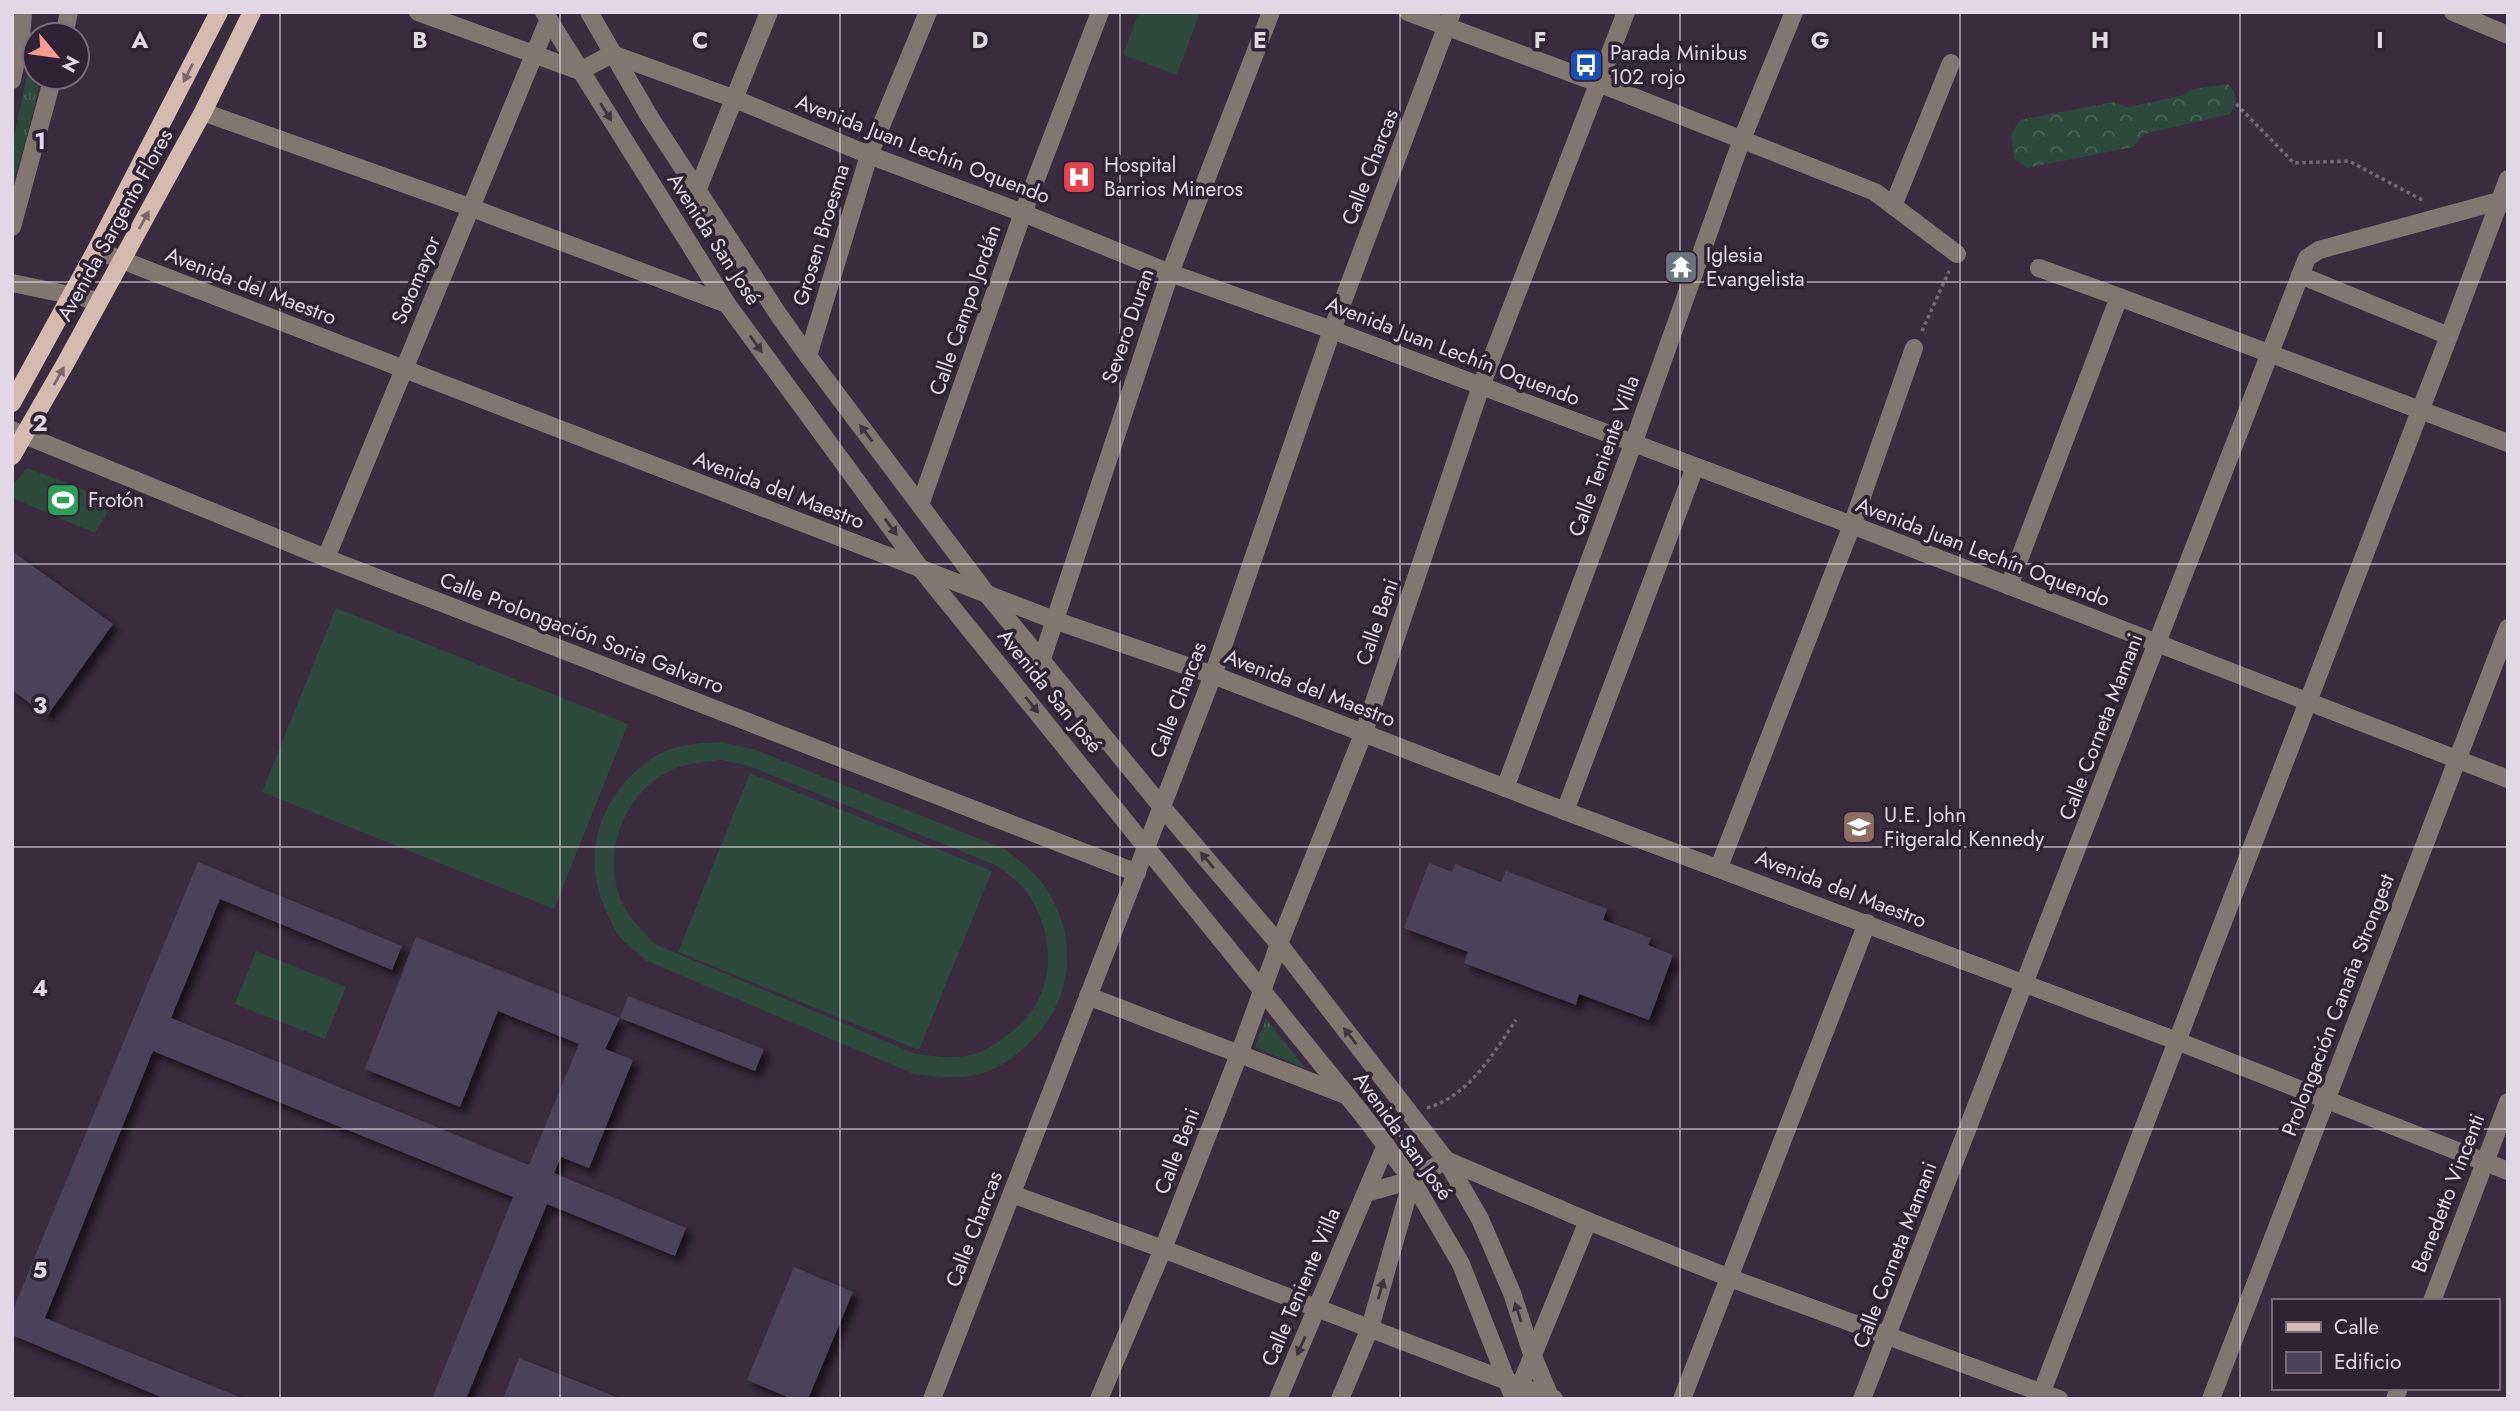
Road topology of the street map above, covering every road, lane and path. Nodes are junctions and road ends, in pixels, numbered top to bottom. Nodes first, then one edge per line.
1 (219, 12) edge
2 (253, 12) edge
3 (418, 12) edge
4 (589, 12) edge
5 (769, 12) edge
6 (928, 12) edge
7 (1100, 12) edge
8 (1271, 12) edge
9 (1408, 12) edge
10 (1626, 12) edge
11 (1794, 12) edge
12 (2453, 12) edge
13 (546, 17) edge
14 (1450, 20) edge
15 (2508, 34) edge
16 (533, 54) junction
17 (612, 54) junction
18 (21, 56) edge
19 (1951, 63) dead end
20 (580, 71) junction
21 (12, 80) edge
22 (1598, 83) junction
23 (49, 91) edge
24 (735, 99) junction
25 (2236, 104) dead end
26 (203, 112) junction
27 (1741, 139) junction
28 (869, 155) junction
29 (2508, 179) edge
30 (697, 191) junction
31 (2504, 203) edge
32 (1893, 206) junction
33 (472, 208) junction
34 (1023, 213) junction
35 (2451, 216) junction
36 (12, 227) edge
37 (96, 250) junction
38 (1957, 254) joint
39 (122, 260) junction
40 (2039, 268) dead end
41 (1170, 273) junction
42 (2301, 275) junction
43 (12, 283) edge
44 (70, 295) junction
45 (2119, 297) junction
46 (99, 301) junction
47 (727, 304) junction
48 (1332, 330) junction
49 (2449, 337) junction
50 (1913, 348) joint
51 (2270, 354) junction
52 (808, 356) junction
53 (402, 369) junction
54 (1481, 386) junction
55 (12, 403) edge
56 (2421, 410) junction
57 (19, 433) edge
58 (2508, 443) edge
59 (1633, 444) junction
60 (12, 456) edge
61 (1695, 467) junction
62 (920, 505) junction
63 (1852, 525) junction
64 (326, 558) junction
65 (921, 569) junction
66 (2009, 586) junction
67 (985, 593) junction
68 (1054, 620) junction
69 (2508, 628) edge
70 (2157, 644) junction
71 (1042, 659) junction
72 (1213, 675) junction
73 (2307, 703) junction
74 (1364, 732) junction
75 (2456, 761) junction
76 (2508, 779) edge
77 (1505, 788) junction
78 (1162, 807) junction
79 (1565, 811) junction
80 (1147, 846) junction
81 (1719, 867) junction
82 (1137, 873) junction
83 (1867, 923) junction
84 (1279, 944) junction
85 (2025, 983) junction
86 (1262, 990) junction
87 (1088, 996) junction
88 (1516, 1020) dead end
89 (2177, 1041) junction
90 (1240, 1052) junction
91 (1347, 1095) junction
92 (2326, 1099) junction
93 (2508, 1102) edge
94 (1411, 1115) junction
95 (1386, 1145) junction
96 (1447, 1160) junction
97 (2484, 1161) junction
98 (2508, 1171) edge
99 (1412, 1180) junction
100 (1366, 1193) junction
101 (1012, 1194) junction
102 (1588, 1221) junction
103 (1163, 1248) junction
104 (1730, 1278) junction
105 (2433, 1299) edge
106 (1317, 1308) junction
107 (1370, 1328) junction
108 (1888, 1335) junction
109 (1532, 1354) junction
110 (1514, 1390) edge
111 (2047, 1397) edge
112 (1552, 1398) edge
113 (932, 1399) edge
114 (1099, 1399) edge
115 (1278, 1399) edge
116 (1340, 1399) edge
117 (1682, 1399) edge
118 (1862, 1399) edge
119 (2211, 1399) edge

1 -> 37 main road, Avenida Sargento Flores
2 - 26 main road, Avenida Sargento Flores
3 - 16 street
4 - 17 street, Avenida San José
5 - 24 street
6 - 28 street, Grosen Broesma
7 - 34 street, Calle Campo Jordán
8 - 41 street, Severo Duran
9 - 14 street
10 - 22 street, Calle Beni
11 - 27 street, Calle Teniente Villa
12 - 15 street
13 - 16 street, Sotomayor
13 - 20 street, Avenida San José
14 - 22 street
14 - 48 street, Calle Charcas
16 - 20 street
16 - 33 street, Sotomayor
17 - 20 street
17 - 24 street, Avenida Juan Lechín Oquendo
17 - 30 street, Avenida San José
18 - 21 street
19 - 32 street
20 -> 47 street, Avenida San José
22 - 27 street
22 - 54 street, Calle Beni
23 - 36 street
24 - 28 street, Avenida Juan Lechín Oquendo
24 - 30 street
25 - 35 path
26 - 33 street
39 -> 26 main road, Avenida Sargento Flores
27 - 32 street
27 - 59 street, Calle Teniente Villa
28 - 34 street, Avenida Juan Lechín Oquendo
28 - 52 street, Grosen Broesma
29 - 31 street
30 - 52 street, Avenida San José
31 - 35 street, Calle Corneta Mamani
31 - 49 street
32 - 38 street
33 - 47 street
33 - 53 street, Sotomayor
34 - 41 street, Avenida Juan Lechín Oquendo
34 - 62 street, Calle Campo Jordán
35 - 42 street, Calle Corneta Mamani
37 - 39 street, Avenida del Maestro
37 - 44 main road, Avenida Sargento Flores
38 - 50 path
39 - 46 main road, Avenida Sargento Flores
39 - 53 street, Avenida del Maestro
40 - 45 street
41 - 48 street, Avenida Juan Lechín Oquendo
41 - 68 street, Severo Duran
42 - 49 street
42 - 51 street, Calle Corneta Mamani
43 - 44 street
44 - 46 street
44 - 55 main road, Avenida Sargento Flores
45 - 51 street
45 - 66 street
57 -> 46 main road, Avenida Sargento Flores
47 -> 65 street, Avenida San José
48 - 54 street, Avenida Juan Lechín Oquendo
48 - 72 street, Calle Charcas
49 - 56 street
50 - 63 street
51 - 56 street
51 - 70 street, Calle Corneta Mamani
62 -> 52 street, Avenida San José
53 - 64 street, Sotomayor
53 - 65 street, Avenida del Maestro
54 - 59 street, Avenida Juan Lechín Oquendo
54 - 74 street, Calle Beni
56 - 58 street
56 - 73 street
57 - 60 main road, Avenida Sargento Flores
57 - 64 street, Calle Prolongación Soria Galvarro
59 - 61 street, Avenida Juan Lechín Oquendo
59 - 77 street, Calle Teniente Villa
61 - 63 street, Avenida Juan Lechín Oquendo
61 - 79 street
62 - 67 street, Avenida San José
63 - 66 street, Avenida Juan Lechín Oquendo
63 - 81 street
64 - 82 street, Calle Prolongación Soria Galvarro
65 - 67 street, Avenida del Maestro
65 -> 80 street, Avenida San José
66 - 70 street, Avenida Juan Lechín Oquendo
67 - 68 street, Avenida del Maestro
67 - 71 street, Avenida San José
68 - 71 street, Severo Duran
68 - 72 street, Avenida del Maestro
69 - 75 street, Prolongación Canaña Strongest
70 - 73 street, Avenida Juan Lechín Oquendo
70 - 85 street, Calle Corneta Mamani
71 - 78 street, Avenida San José
72 - 74 street, Avenida del Maestro
72 - 78 street, Calle Charcas
73 - 75 street, Avenida Juan Lechín Oquendo
73 - 89 street
74 - 77 street, Avenida del Maestro
74 - 84 street, Calle Beni
75 - 76 street, Avenida Juan Lechín Oquendo
75 - 92 street, Prolongación Canaña Strongest
77 - 79 street, Avenida del Maestro
78 - 80 street, Calle Charcas
84 -> 78 street, Avenida San José
79 - 81 street, Avenida del Maestro
80 - 82 street, Calle Charcas
80 - 86 street, Avenida San José
81 - 83 street, Avenida del Maestro
82 - 87 street, Calle Charcas
83 - 85 street, Avenida del Maestro
83 - 104 street
84 - 86 street, Calle Beni
94 -> 84 street, Avenida San José
85 - 89 street, Avenida del Maestro
85 - 108 street, Calle Corneta Mamani
86 - 90 street, Calle Beni
86 - 91 street, Avenida San José
87 - 90 street
87 - 101 street, Calle Charcas
88 - 94 path
89 - 92 street, Avenida del Maestro
89 - 111 street
90 - 91 street
90 - 103 street, Calle Beni
91 - 95 street, Avenida San José
92 - 97 street, Avenida del Maestro
92 - 119 street, Prolongación Canaña Strongest
93 - 97 street, Benedetto Vincenti
94 - 96 street, Avenida San José
95 - 99 street, Avenida San José
95 - 100 street, Calle Teniente Villa
96 - 99 street, Calle Teniente Villa
96 - 102 street
109 -> 96 street, Avenida San José
97 - 98 street, Avenida del Maestro
97 - 105 street, Benedetto Vincenti
99 - 100 street, Calle Teniente Villa
107 -> 99 street
99 - 110 street, Avenida San José
100 - 106 street, Calle Teniente Villa
101 - 103 street
101 - 113 street, Calle Charcas
102 - 104 street
102 - 109 street
103 - 106 street
103 - 114 street, Calle Beni
104 - 108 street
104 - 117 street
106 - 107 street
106 -> 115 street, Calle Teniente Villa
107 - 110 street
107 - 116 street
108 - 111 street
108 - 118 street, Calle Corneta Mamani
109 - 110 street
109 - 112 street, Avenida San José
110 - 112 street

